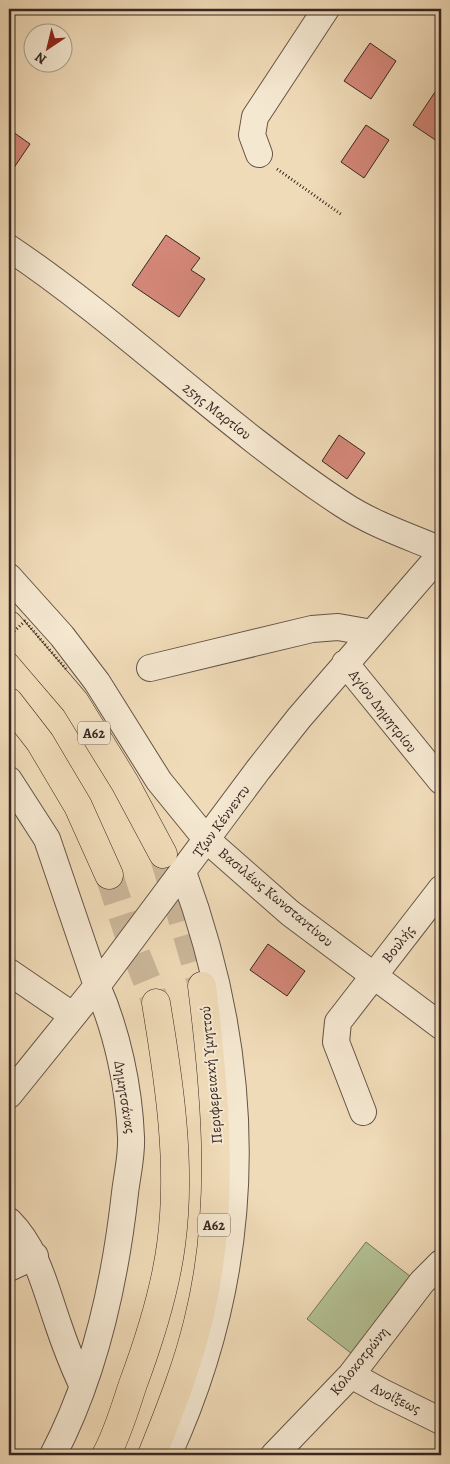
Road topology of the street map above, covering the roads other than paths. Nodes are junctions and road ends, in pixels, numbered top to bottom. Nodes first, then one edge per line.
1 (326, 9) edge
2 (259, 154) road end
3 (9, 248) edge
4 (441, 552) edge
5 (9, 577) edge
6 (9, 625) edge
7 (372, 632) junction
8 (345, 663) junction
9 (150, 668) dead end
10 (9, 702) edge
11 (9, 780) edge
12 (441, 781) edge
13 (207, 840) junction
14 (162, 854) tunnel mouth
15 (183, 872) junction
16 (109, 875) tunnel mouth
17 (441, 889) edge
18 (9, 972) edge
19 (374, 975) junction
20 (97, 986) junction
21 (202, 986) tunnel mouth
22 (156, 1003) tunnel mouth
23 (72, 1015) junction
24 (441, 1026) edge
25 (9, 1095) edge
26 (362, 1112) dead end
27 (9, 1221) edge
28 (35, 1256) junction
29 (441, 1263) edge
30 (9, 1268) edge
31 (351, 1374) junction
32 (82, 1385) junction
33 (441, 1421) edge
34 (53, 1455) edge
35 (106, 1455) edge
36 (152, 1455) edge
37 (168, 1455) edge
38 (274, 1455) edge

1 - 2 street
3 - 4 street, 25ης Μαρτίου
4 - 7 street, Τζων Κέννεντυ
5 - 13 street, Βασιλέως Κωνσταντίνου
6 - 14 highway, Α62
7 - 8 street, Τζων Κέννεντυ
7 - 9 street
8 - 12 street, Αγίου Δημητρίου
8 - 13 street, Τζων Κέννεντυ
10 - 16 highway
11 - 20 street, Δημητσάνας
13 - 15 street, Τζων Κέννεντυ
13 - 19 street, Βασιλέως Κωνσταντίνου
15 - 20 street, Τζων Κέννεντυ
15 - 37 street
17 - 19 street, Βουλής
18 - 23 street
19 - 24 street, Βασιλέως Κωνσταντίνου
19 - 26 street, Βουλής
20 - 23 street, Τζων Κέννεντυ
20 - 32 street, Δημητσάνας
21 - 36 highway, Περιφερειακή Υμηττού / Α62
22 - 35 highway
23 - 25 street, Τζων Κέννεντυ
27 - 28 street
28 - 30 street
28 - 32 street
29 - 31 street, Κολοκοτρώνη
31 - 33 street, Ανοίξεως
31 - 38 street, Κολοκοτρώνη
32 - 34 street, Δημητσάνας

